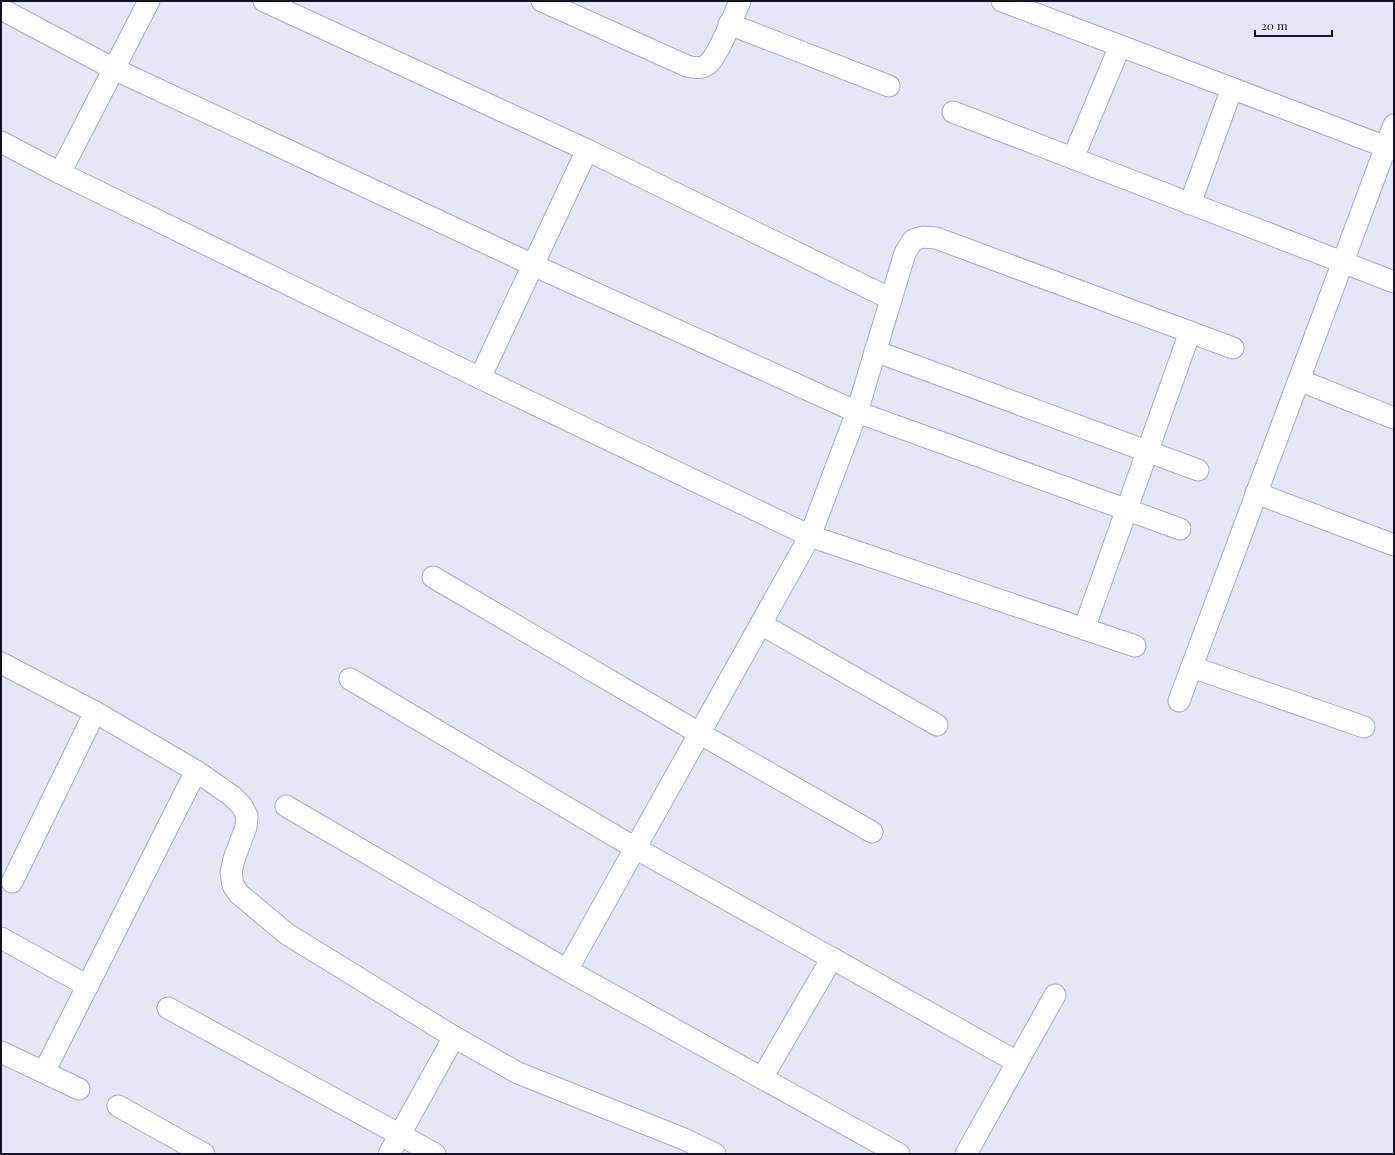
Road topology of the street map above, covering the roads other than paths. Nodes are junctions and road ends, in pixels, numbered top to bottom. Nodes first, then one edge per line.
1 (149, 1) edge
2 (264, 1) edge
3 (542, 1) edge
4 (740, 1) edge
5 (1002, 1) edge
6 (1, 9) edge
7 (729, 24) junction
8 (1120, 46) junction
9 (114, 69) junction
10 (888, 86) dead end
11 (1232, 88) junction
12 (953, 112) dead end
13 (1394, 125) edge
14 (1, 142) edge
15 (1390, 148) edge
16 (587, 150) junction
17 (1073, 158) junction
18 (60, 173) junction
19 (1190, 204) junction
20 (1343, 263) junction
21 (533, 265) junction
22 (1394, 282) edge
23 (891, 299) junction
24 (1190, 332) junction
25 (1233, 348) dead end
26 (875, 352) junction
27 (480, 378) junction
28 (1299, 380) junction
29 (857, 412) junction
30 (1394, 418) edge
31 (1147, 452) junction
32 (1198, 470) dead end
33 (1256, 494) junction
34 (1126, 510) junction
35 (1180, 529) dead end
36 (810, 536) junction
37 (1394, 545) edge
38 (433, 577) dead end
39 (760, 624) junction
40 (1084, 629) junction
41 (1136, 646) dead end
42 (1, 663) edge
43 (1192, 667) junction
44 (350, 679) dead end
45 (1179, 701) dead end
46 (95, 712) junction
47 (937, 724) dead end
48 (1364, 727) dead end
49 (700, 733) junction
50 (196, 771) junction
51 (286, 806) dead end
52 (872, 832) dead end
53 (635, 848) junction
54 (12, 882) dead end
55 (1, 938) edge
56 (832, 958) junction
57 (567, 970) junction
58 (88, 986) junction
59 (1055, 995) dead end
60 (168, 1008) dead end
61 (454, 1037) junction
62 (1, 1052) edge
63 (1017, 1062) junction
64 (44, 1072) junction
65 (762, 1078) junction
66 (80, 1089) dead end
67 (118, 1106) dead end
68 (400, 1135) junction
69 (204, 1154) edge
70 (389, 1154) edge
71 (435, 1154) edge
72 (715, 1154) edge
73 (899, 1154) edge
74 (966, 1154) edge

1 - 9 street
2 - 16 street
3 - 7 street
4 - 7 street
5 - 8 street
6 - 9 street
7 - 10 street
8 - 11 street
8 - 17 street
9 - 18 street
9 - 21 street
11 - 15 street
11 - 19 street
12 - 17 street
13 - 15 street
14 - 18 street
15 - 20 street
16 - 21 street
16 - 23 street
17 - 19 street
18 - 27 street
19 - 20 street
20 - 22 street
20 - 28 street
21 - 27 street
21 - 29 street
23 - 24 street
23 - 26 street
24 - 25 street
24 - 31 street
26 - 29 street
26 - 31 street
27 - 36 street
28 - 30 street
28 - 33 street
29 - 34 street
29 - 36 street
31 - 32 street
31 - 34 street
33 - 37 street
33 - 43 street
34 - 35 street
34 - 40 street
36 - 39 street
36 - 40 street
38 - 49 street
39 - 47 street
39 - 49 street
40 - 41 street
42 - 46 street
43 - 45 street
43 - 48 street
44 - 53 street
46 - 50 street
46 - 54 street
49 - 52 street
49 - 53 street
50 - 58 street
50 - 61 street
51 - 57 street
53 - 56 street
53 - 57 street
55 - 58 street
56 - 63 street
56 - 65 street
57 - 65 street
58 - 64 street
59 - 63 street
60 - 68 street
61 - 68 street
61 - 72 street
62 - 64 street
63 - 74 street
64 - 66 street
65 - 73 street
67 - 69 street
68 - 70 street
68 - 71 street

